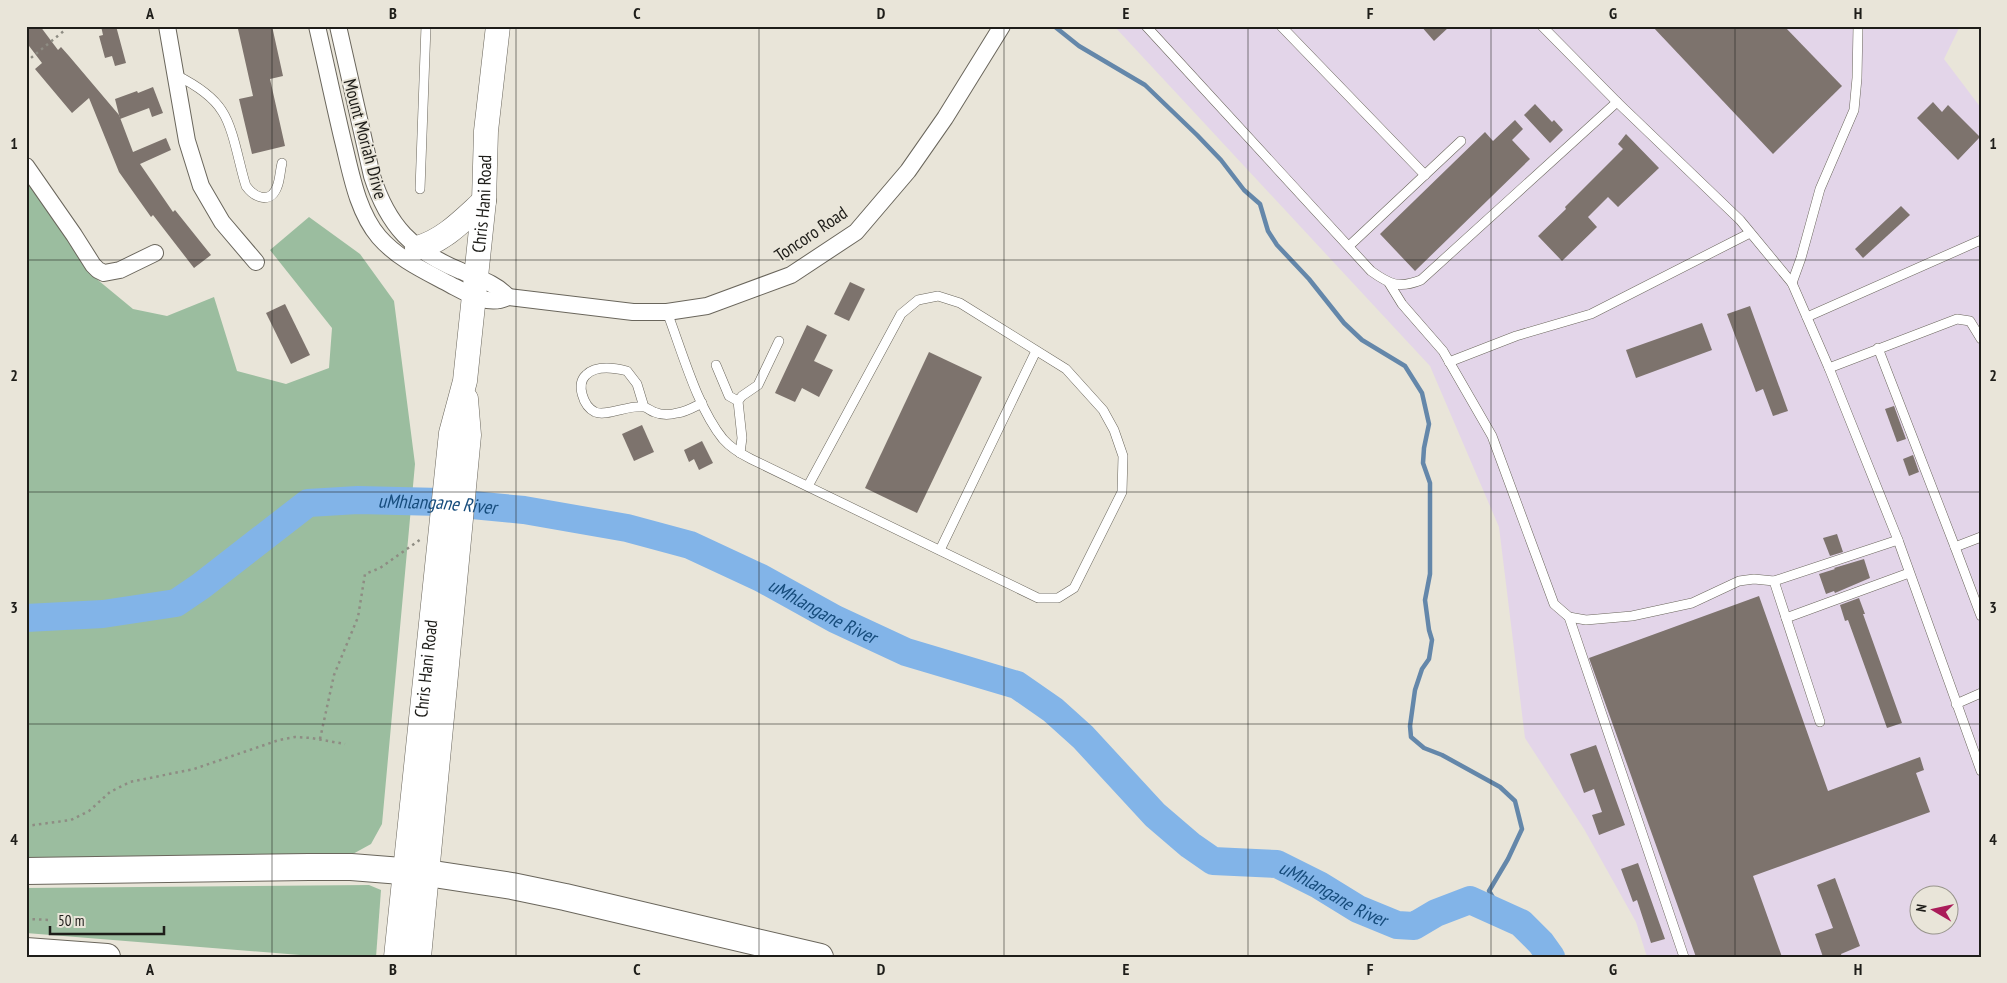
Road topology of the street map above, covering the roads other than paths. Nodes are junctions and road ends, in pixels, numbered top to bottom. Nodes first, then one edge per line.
1 (167, 26) edge
2 (317, 26) edge
3 (338, 26) edge
4 (426, 26) edge
5 (498, 26) edge
6 (1002, 26) edge
7 (1146, 26) edge
8 (1281, 26) edge
9 (1542, 26) edge
10 (1858, 26) edge
11 (176, 75) junction
12 (1617, 102) junction
13 (1461, 140) dead end
14 (282, 164) dead end
15 (26, 166) edge
16 (1425, 175) junction
17 (420, 189) dead end
18 (484, 201) junction
19 (1750, 233) junction
20 (1981, 240) edge
21 (1349, 246) junction
22 (418, 248) junction
23 (155, 253) dead end
24 (256, 262) dead end
25 (1792, 283) junction
26 (1389, 284) junction
27 (475, 287) junction
28 (667, 312) junction
29 (1807, 317) junction
30 (1981, 339) edge
31 (779, 341) dead end
32 (1878, 348) junction
33 (1036, 351) junction
34 (1449, 362) junction
35 (716, 365) dead end
36 (1829, 368) junction
37 (738, 401) junction
38 (702, 403) junction
39 (644, 407) junction
40 (740, 453) junction
41 (808, 486) junction
42 (1981, 537) edge
43 (1898, 540) junction
44 (1955, 547) junction
45 (940, 550) junction
46 (1909, 573) junction
47 (1774, 581) junction
48 (1981, 616) edge
49 (1569, 618) junction
50 (1786, 618) junction
51 (1981, 693) edge
52 (1956, 704) junction
53 (1820, 722) dead end
54 (1981, 771) edge
55 (26, 871) edge
56 (416, 872) junction
57 (26, 951) edge
58 (396, 953) edge
59 (419, 953) edge
60 (107, 957) edge
61 (820, 957) edge
62 (1684, 957) edge

1 - 11 street
2 - 27 street, Mount Moriah Drive
3 - 22 street, Mount Moriah Drive
4 - 17 lane
5 - 18 main road, Chris Hani Road
6 - 28 street, Toncoro Road
7 - 21 lane
8 - 16 lane
9 - 12 lane
10 - 25 lane
11 - 14 lane
11 - 24 street
12 - 19 lane
12 - 26 lane
13 - 16 lane
15 - 23 street
16 - 21 lane
18 - 22 main road
18 - 27 main road, Chris Hani Road
19 - 25 lane
19 - 34 lane
20 - 29 lane
21 - 26 lane
22 - 27 street, Mount Moriah Drive
25 - 29 lane
26 - 34 lane
27 - 28 street, Toncoro Road
27 - 56 main road, Chris Hani Road
28 - 38 lane
29 - 36 lane
30 - 32 lane
31 - 37 lane
32 - 36 lane
32 - 44 lane
33 - 41 lane
33 - 45 lane
33 - 45 lane
34 - 49 lane
35 - 37 lane
36 - 43 lane
37 - 40 lane
38 - 39 lane
38 - 40 lane
39 - 39 lane
40 - 41 lane
41 - 45 lane
42 - 44 lane
43 - 46 lane
43 - 47 lane
44 - 48 lane
46 - 50 lane
46 - 52 lane
47 - 49 lane
47 - 50 lane
49 - 62 lane
50 - 53 lane
51 - 52 lane
52 - 54 lane
55 - 56 main road
56 - 58 main road, Chris Hani Road
56 - 59 main road, Chris Hani Road
56 - 61 main road
57 - 60 main road

